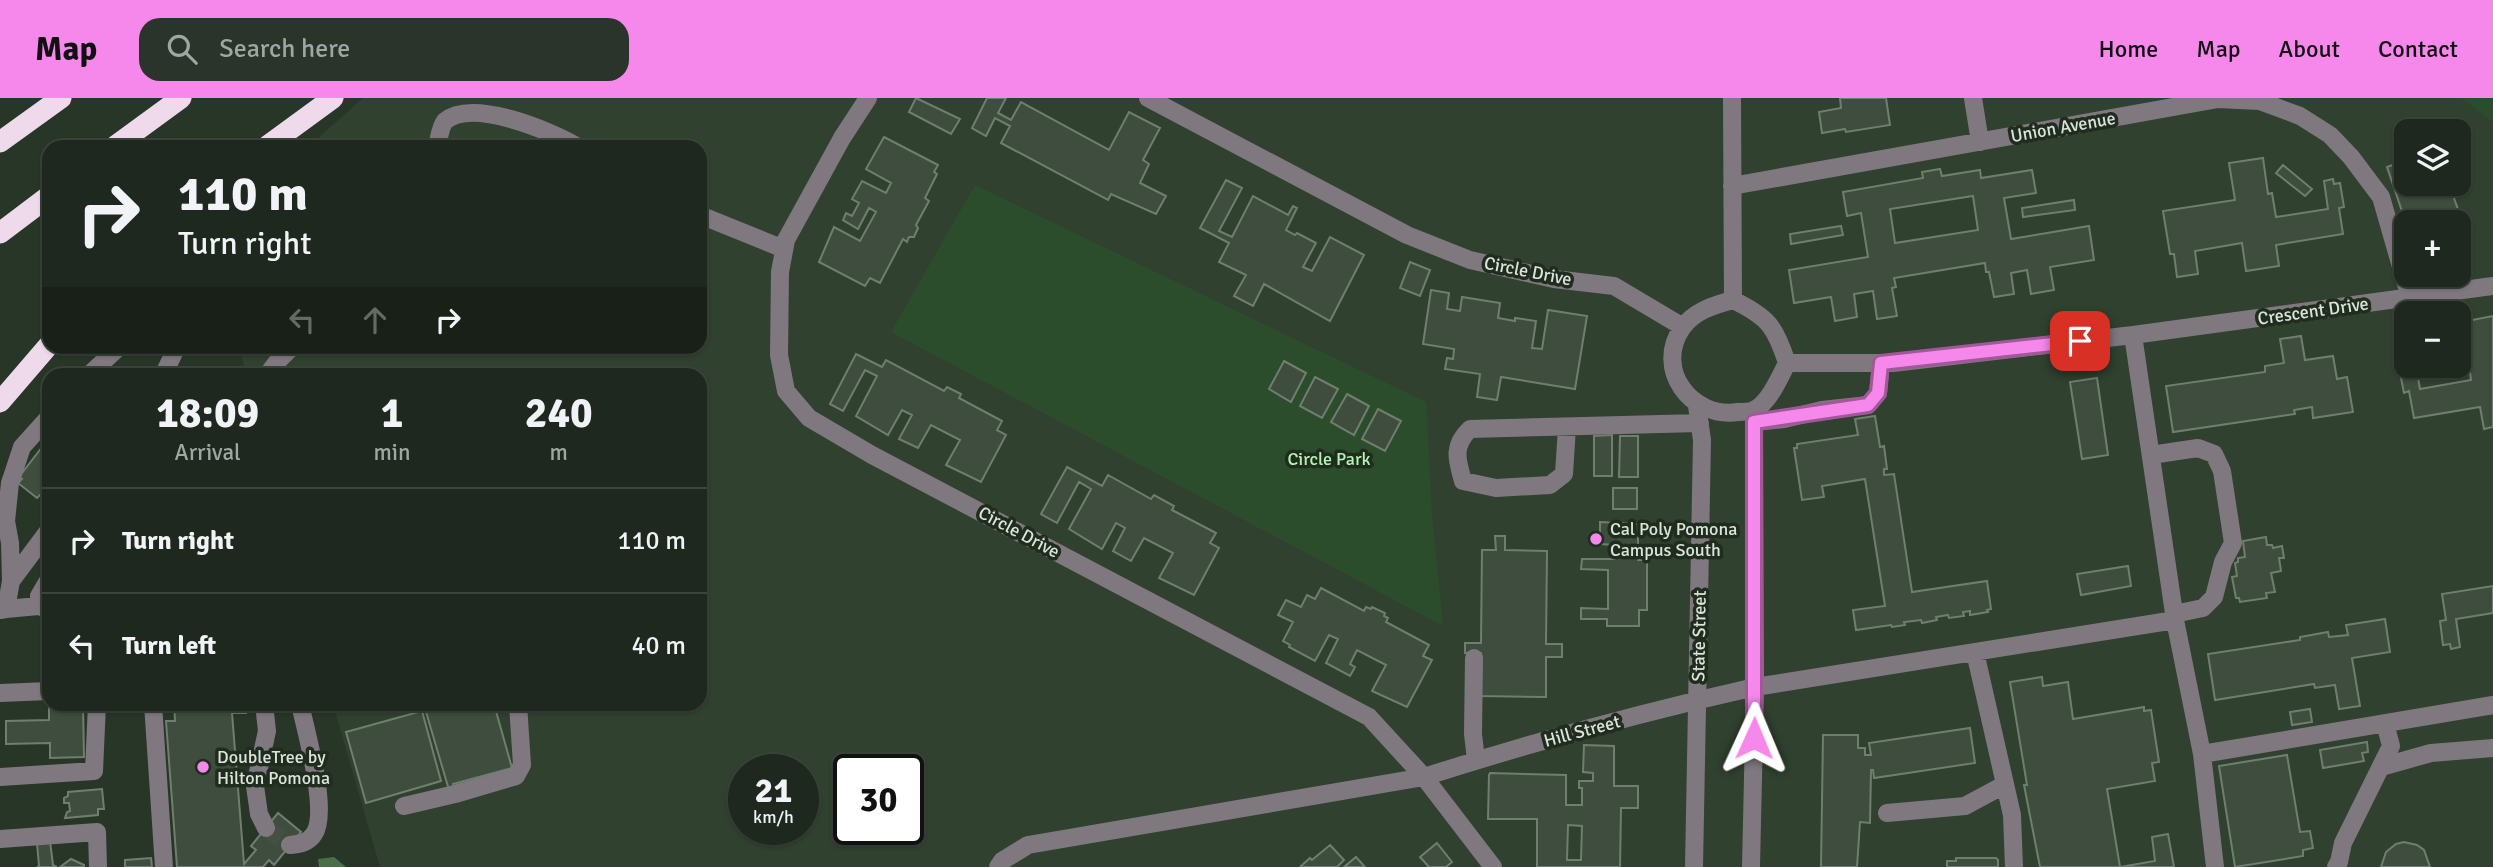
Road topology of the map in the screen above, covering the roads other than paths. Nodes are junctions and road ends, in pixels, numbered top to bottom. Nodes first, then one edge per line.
1 (61, 98) edge
2 (181, 98) edge
3 (333, 98) edge
4 (868, 98) edge
5 (1148, 98) edge
6 (1732, 98) edge
7 (1973, 98) edge
8 (2208, 99) edge
9 (124, 140) edge
10 (276, 140) edge
11 (439, 140) edge
12 (567, 140) edge
13 (0, 142) edge
14 (1980, 142) junction
15 (1732, 186) junction
16 (42, 201) edge
17 (707, 218) edge
18 (0, 233) edge
19 (784, 249) junction
20 (2493, 286) edge
21 (2410, 298) junction
22 (1733, 300) junction
23 (1683, 327) junction
24 (2133, 335) junction
25 (42, 353) edge
26 (111, 354) edge
27 (285, 354) edge
28 (1787, 363) junction
29 (1881, 363) junction
30 (96, 368) edge
31 (272, 368) edge
32 (0, 402) edge
33 (1699, 414) junction
34 (1754, 416) junction
35 (42, 425) edge
36 (1567, 427) junction
37 (2151, 455) junction
38 (42, 539) edge
39 (11, 581) junction
40 (42, 607) edge
41 (3, 610) edge
42 (2175, 617) junction
43 (1975, 652) junction
44 (1474, 658) dead end
45 (1755, 687) junction
46 (42, 691) edge
47 (0, 693) edge
48 (1698, 699) junction
49 (2493, 705) edge
50 (97, 711) edge
51 (153, 711) edge
52 (265, 711) edge
53 (301, 711) edge
54 (518, 711) edge
55 (2385, 723) junction
56 (2493, 748) edge
57 (2202, 754) junction
58 (1476, 760) junction
59 (2381, 767) junction
60 (0, 777) edge
61 (1424, 777) junction
62 (2004, 785) junction
63 (404, 806) dead end
64 (1887, 813) dead end
65 (266, 828) tunnel mouth
66 (0, 839) edge
67 (290, 845) dead end
68 (98, 867) edge
69 (164, 867) edge
70 (998, 867) edge
71 (1493, 867) edge
72 (1694, 867) edge
73 (1751, 867) edge
74 (2014, 867) edge
75 (2215, 867) edge
76 (2336, 867) edge

1 - 13 highway
2 - 9 highway
3 - 10 highway
4 - 19 street, Circle Drive
5 - 23 street, Circle Drive
6 - 15 street
7 - 14 street
8 - 14 street, Union Avenue
8 - 21 street, Union Avenue
11 - 12 street
14 - 15 street, Union Avenue
15 - 22 street
16 - 18 highway
17 - 19 street
19 - 61 street, Circle Drive
20 - 21 street, Crescent Drive
21 - 24 street, Crescent Drive
22 - 23 street
22 - 28 street
23 - 33 street
24 - 29 street, Crescent Drive
24 - 37 street
25 - 32 highway
26 - 30 street
27 - 31 street
28 - 29 street, Crescent Drive
28 - 34 street
29 - 34 street
33 - 34 street
33 - 36 street
33 - 48 street, State Street
34 - 45 street
35 - 39 street
36 - 36 street
37 - 42 street
37 - 42 street, Hill Street
38 - 39 street
39 - 41 street
40 - 41 street
42 - 43 street, Hill Street
42 - 57 street
43 - 45 street, Hill Street
43 - 62 street
44 - 58 street
45 - 48 street, Hill Street
45 - 73 street
46 - 47 street
48 - 58 street, Hill Street
48 - 72 street, State Street
49 - 55 street
50 - 60 street
51 - 69 street
52 - 65 street
53 - 67 street
54 - 63 street
55 - 57 street
55 - 59 street
56 - 59 street
57 - 75 street
58 - 61 street, Hill Street
59 - 76 street
61 - 70 street, Hill Street
61 - 71 street, Circle Drive
62 - 64 street
62 - 74 street
66 - 68 street

